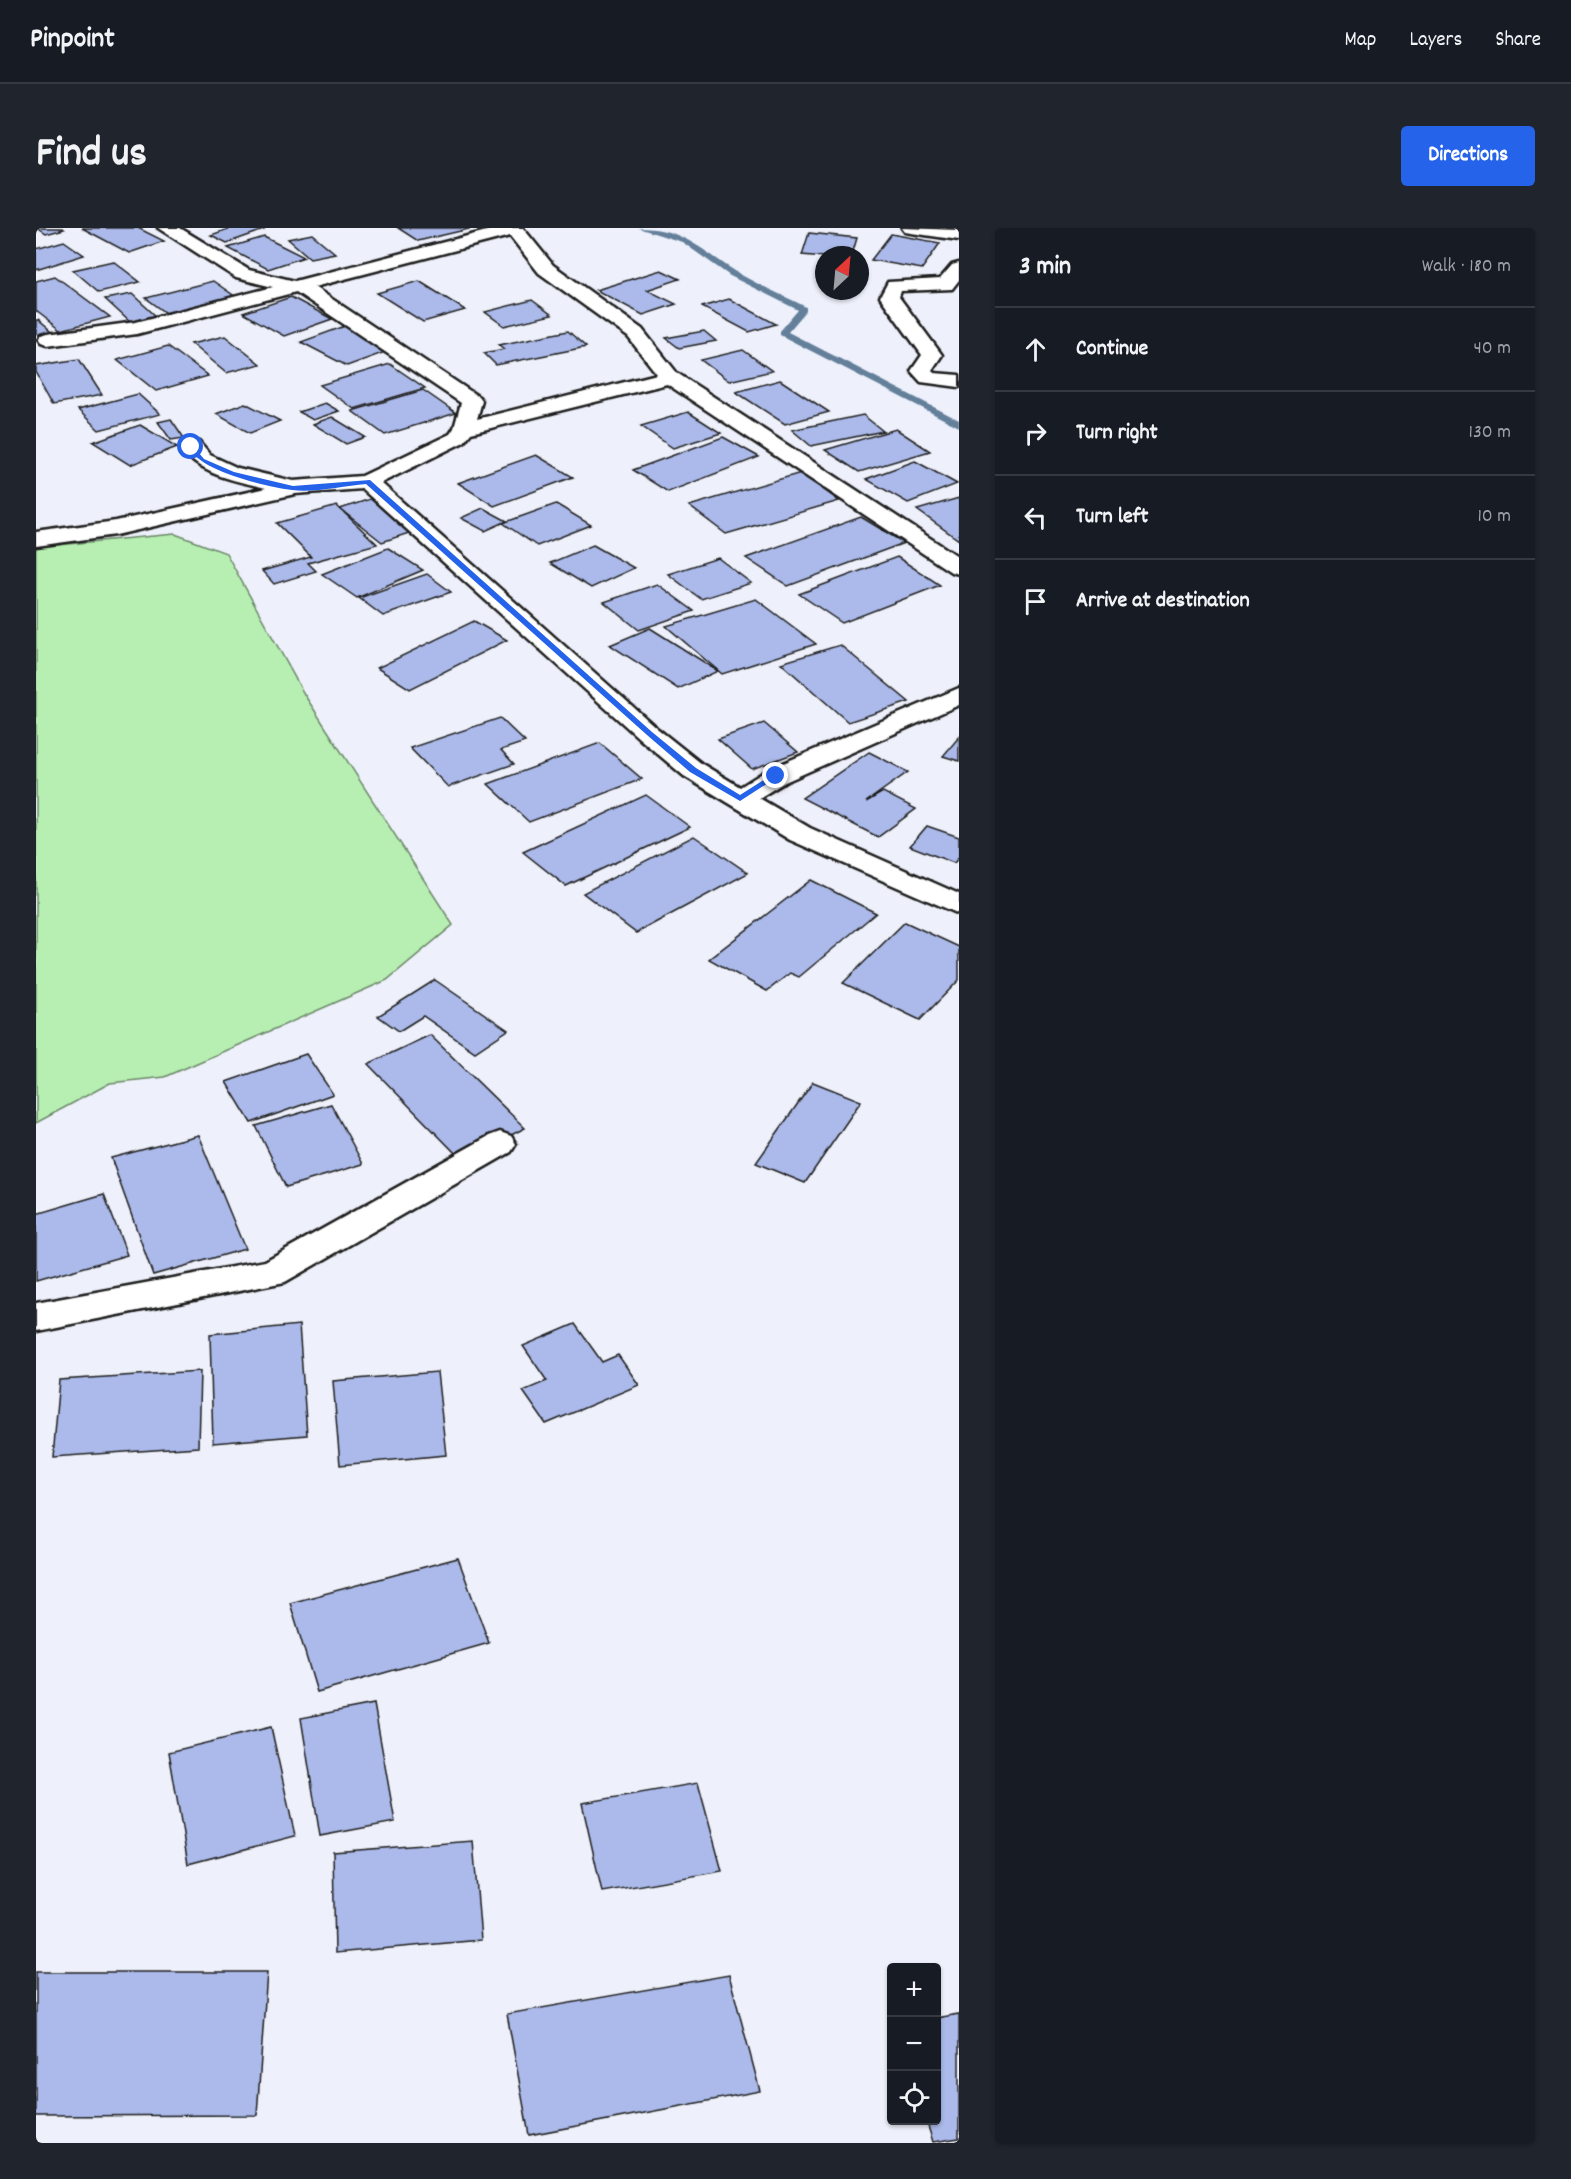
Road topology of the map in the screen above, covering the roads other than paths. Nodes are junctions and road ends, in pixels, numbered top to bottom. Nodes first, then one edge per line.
1 (167, 228) edge
2 (911, 228) edge
3 (514, 229) edge
4 (959, 235) edge
5 (959, 269) edge
6 (294, 285) junction
7 (48, 340) dead end
8 (670, 376) junction
9 (959, 381) edge
10 (464, 429) junction
11 (191, 447) dead end
12 (368, 482) junction
13 (293, 488) junction
14 (36, 539) edge
15 (959, 567) edge
16 (959, 696) edge
17 (740, 799) junction
18 (959, 905) edge
19 (500, 1143) dead end
20 (36, 1317) edge

1 - 6 street
2 - 4 street
3 - 6 street
3 - 8 street
5 - 9 street
6 - 7 street
6 - 10 street
8 - 10 street
8 - 15 street
10 - 12 street
11 - 13 street
12 - 13 street
12 - 17 street
13 - 14 street
16 - 17 street
17 - 18 street
19 - 20 street

